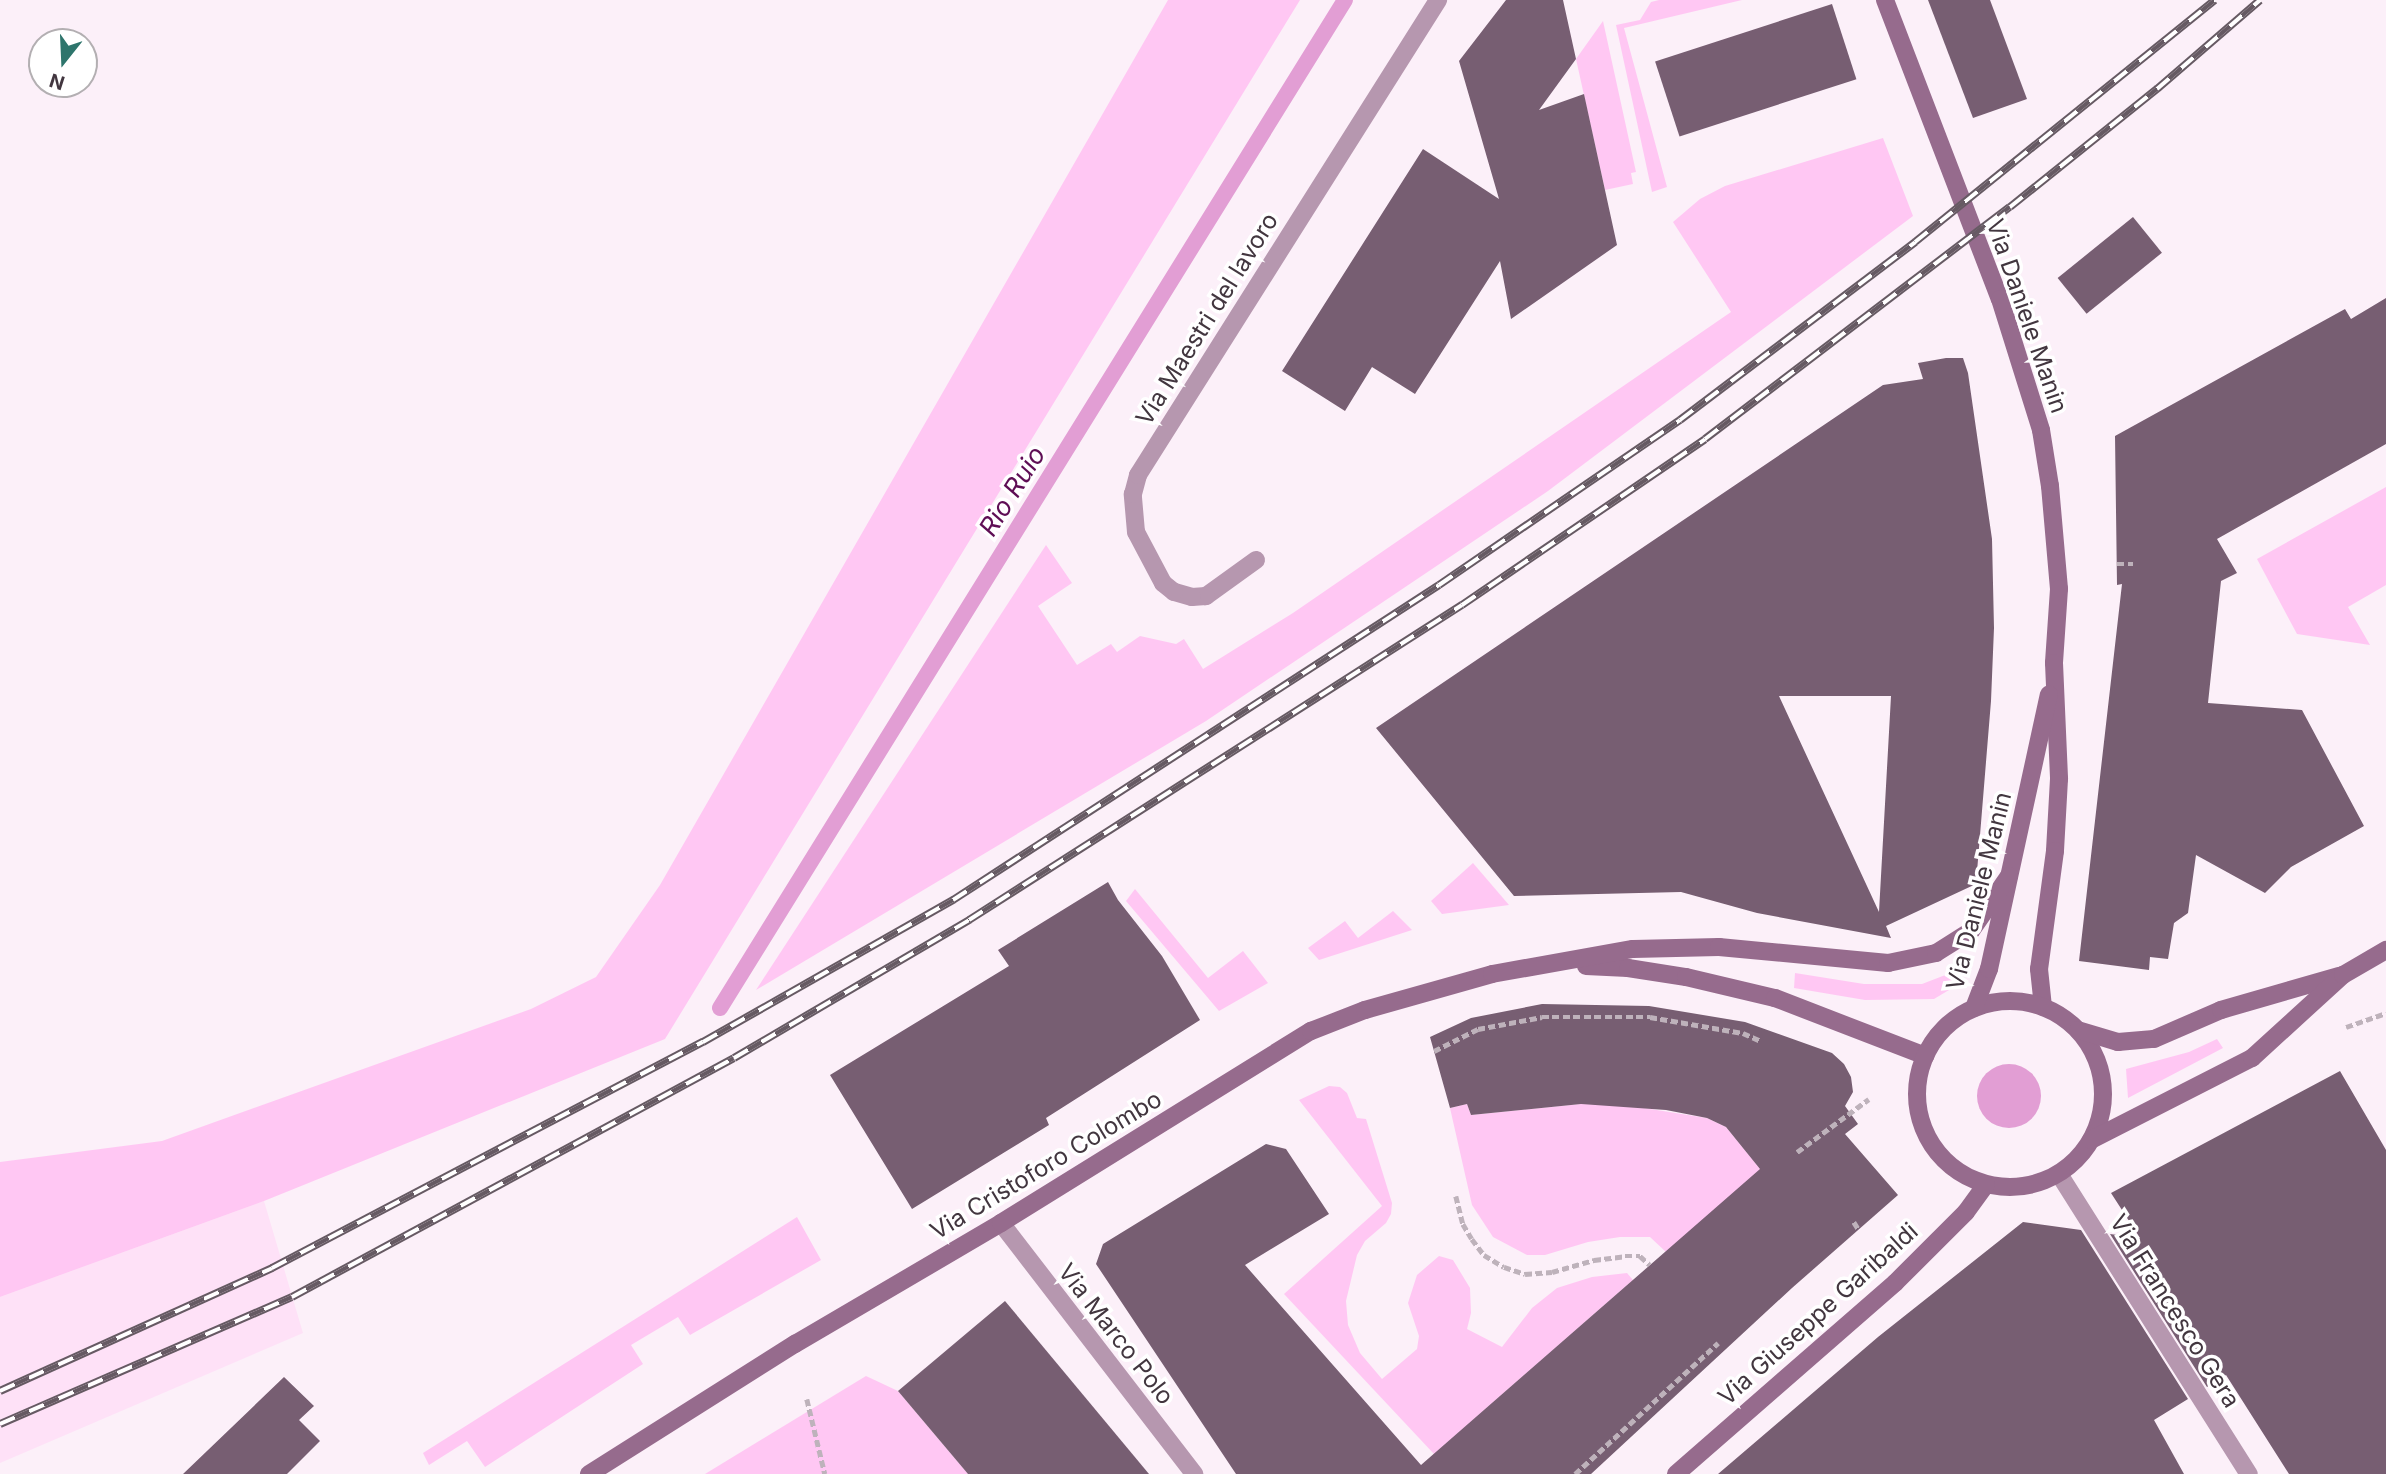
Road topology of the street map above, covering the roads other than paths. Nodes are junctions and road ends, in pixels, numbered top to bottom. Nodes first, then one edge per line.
1 (1438, 0) edge
2 (1885, 0) edge
3 (1256, 560) dead end
4 (2054, 663) junction
5 (2009, 876) junction
6 (2386, 950) edge
7 (1556, 965) junction
8 (2343, 975) junction
9 (2043, 1007) junction
10 (1974, 1008) junction
11 (2078, 1030) junction
12 (1925, 1056) junction
13 (2091, 1140) junction
14 (2059, 1174) junction
15 (1986, 1184) junction
16 (1001, 1223) junction
17 (589, 1474) edge
18 (1194, 1474) edge
19 (1676, 1474) edge
20 (2249, 1474) edge

1 - 3 street, Via Maestri del lavoro
2 - 4 street, Via Daniele Manin
4 - 5 street, Via Daniele Manin
4 - 9 street, Via Daniele Manin
5 - 7 street, Via Cristoforo Colombo
5 - 10 street, Via Daniele Manin
6 - 8 street
7 - 12 street, Via Cristoforo Colombo
7 - 16 street, Via Cristoforo Colombo
8 - 11 street
8 - 13 street
9 - 10 street
9 - 11 street
10 - 12 street
11 - 13 street
12 - 15 street
13 - 14 street
14 - 15 street
14 - 20 street, Via Francesco Gera
15 - 19 street, Via Giuseppe Garibaldi
16 - 17 street, Via Cristoforo Colombo
16 - 18 street, Via Marco Polo

